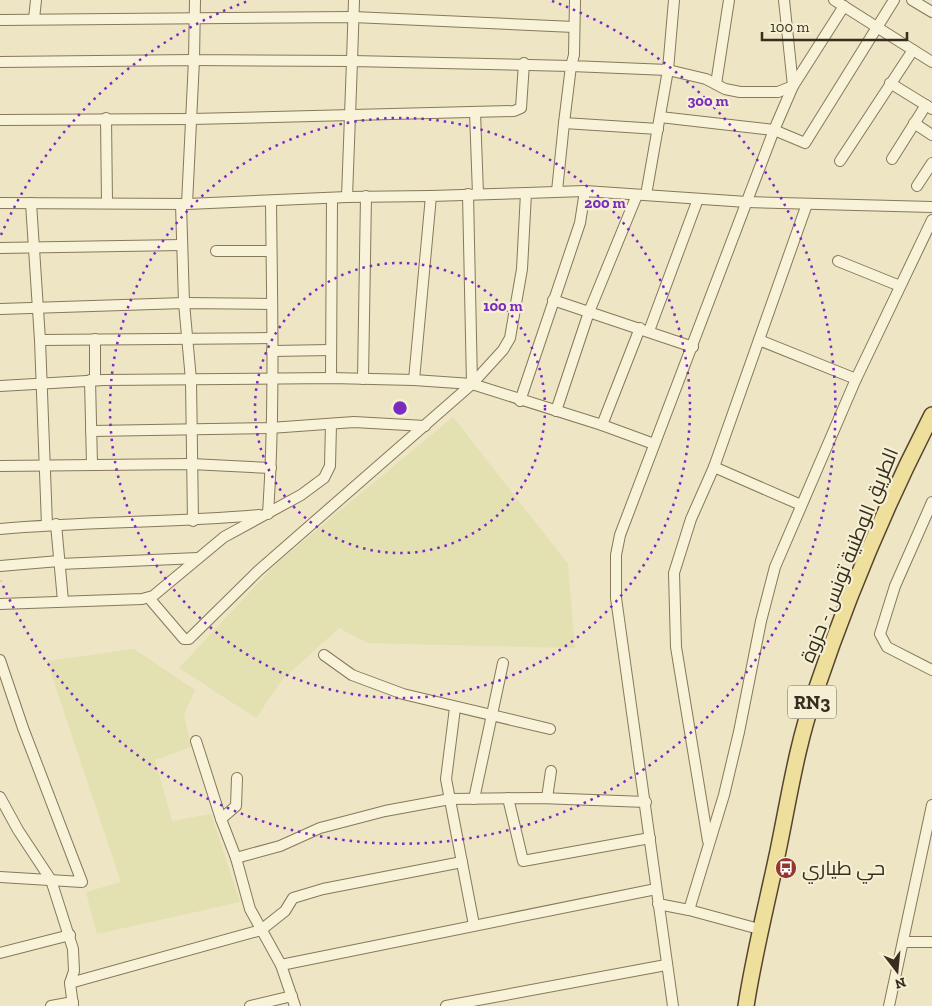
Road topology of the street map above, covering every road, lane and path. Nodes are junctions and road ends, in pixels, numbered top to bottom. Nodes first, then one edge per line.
1 (36, 0) edge
2 (195, 0) edge
3 (354, 0) edge
4 (575, 0) edge
5 (674, 0) edge
6 (729, 0) edge
7 (784, 0) edge
8 (834, 0) edge
9 (894, 0) edge
10 (912, 0) edge
11 (844, 6) junction
12 (932, 12) edge
13 (353, 17) junction
14 (195, 18) junction
15 (34, 19) junction
16 (0, 20) edge
17 (574, 26) junction
18 (877, 26) junction
19 (913, 50) junction
20 (194, 60) junction
21 (352, 61) junction
22 (0, 62) edge
23 (932, 62) edge
24 (524, 63) junction
25 (571, 66) junction
26 (668, 70) junction
27 (890, 83) junction
28 (716, 84) junction
29 (794, 86) junction
30 (929, 107) edge
31 (475, 112) junction
32 (352, 116) junction
33 (660, 116) junction
34 (106, 118) junction
35 (191, 119) junction
36 (0, 120) edge
37 (564, 123) junction
38 (914, 123) junction
39 (658, 129) junction
40 (774, 130) junction
41 (932, 135) edge
42 (892, 159) dead end
43 (840, 161) dead end
44 (932, 163) edge
45 (917, 186) dead end
46 (557, 191) junction
47 (585, 191) junction
48 (526, 193) junction
49 (473, 194) junction
50 (641, 195) junction
51 (366, 196) junction
52 (431, 196) junction
53 (347, 197) junction
54 (332, 198) junction
55 (698, 199) junction
56 (271, 202) junction
57 (747, 202) junction
58 (0, 203) edge
59 (31, 203) junction
60 (107, 203) junction
61 (184, 204) junction
62 (807, 204) junction
63 (932, 208) edge
64 (932, 220) edge
65 (182, 245) junction
66 (0, 248) edge
67 (35, 248) junction
68 (216, 251) dead end
69 (271, 251) junction
70 (838, 261) dead end
71 (900, 286) junction
72 (553, 300) junction
73 (184, 303) junction
74 (272, 304) junction
75 (38, 306) junction
76 (0, 309) edge
77 (589, 312) junction
78 (644, 330) junction
79 (188, 338) junction
80 (272, 338) junction
81 (95, 339) junction
82 (40, 340) junction
83 (759, 340) junction
84 (693, 347) junction
85 (331, 350) junction
86 (272, 351) junction
87 (331, 378) junction
88 (363, 378) junction
89 (856, 379) junction
90 (93, 380) junction
91 (191, 380) junction
92 (272, 380) junction
93 (414, 380) junction
94 (41, 382) junction
95 (472, 384) junction
96 (0, 386) edge
97 (520, 401) junction
98 (556, 412) junction
99 (932, 415) edge
100 (331, 424) junction
101 (602, 425) junction
102 (425, 426) junction
103 (192, 428) junction
104 (270, 428) junction
105 (91, 431) junction
106 (654, 444) junction
107 (191, 464) junction
108 (46, 465) junction
109 (92, 465) junction
110 (0, 466) edge
111 (714, 467) junction
112 (271, 468) junction
113 (932, 502) edge
114 (801, 504) junction
115 (268, 514) junction
116 (193, 521) junction
117 (51, 524) junction
118 (0, 529) edge
119 (198, 558) junction
120 (60, 563) junction
121 (0, 566) edge
122 (149, 598) junction
123 (63, 601) junction
124 (0, 604) edge
125 (324, 655) dead end
126 (0, 660) edge
127 (503, 663) dead end
128 (932, 670) edge
129 (455, 708) junction
130 (490, 716) junction
131 (550, 729) dead end
132 (196, 741) dead end
133 (551, 772) dead end
134 (237, 778) dead end
135 (0, 797) edge
136 (508, 798) junction
137 (547, 798) junction
138 (450, 799) junction
139 (474, 799) junction
140 (646, 802) junction
141 (932, 805) edge
142 (221, 820) junction
143 (650, 838) junction
144 (709, 845) junction
145 (236, 858) junction
146 (462, 862) junction
147 (0, 878) edge
148 (52, 880) junction
149 (656, 889) junction
150 (658, 904) junction
151 (689, 910) junction
152 (474, 925) junction
153 (759, 929) junction
154 (261, 930) junction
155 (70, 935) junction
156 (903, 942) junction
157 (932, 942) edge
158 (0, 953) edge
159 (281, 965) junction
160 (666, 965) junction
161 (70, 982) junction
162 (293, 1001) edge
163 (73, 1004) edge
164 (51, 1006) edge
165 (250, 1006) edge
166 (446, 1006) edge
167 (673, 1006) edge
168 (746, 1006) edge
169 (889, 1006) edge

1 - 15 street
2 - 14 street
3 - 13 street
4 - 17 street
5 - 26 street
6 - 28 street
7 - 29 street
8 - 11 street
9 - 18 street
10 - 12 street
11 - 18 street
11 - 29 street
13 - 14 street
13 - 17 street
13 - 21 street
14 - 15 street
14 - 20 street
15 - 16 street
17 - 25 street
18 - 19 street
18 - 40 street
19 - 23 street
19 - 27 street
20 - 21 street
20 - 22 street
20 - 35 street
21 - 24 street
21 - 32 street
24 - 25 street
24 - 31 street
25 - 26 street
25 - 37 street
26 - 28 street
26 - 33 street
27 - 30 street
27 - 43 street
28 - 29 street
29 - 40 street
30 - 38 street
31 - 32 street
31 - 49 street
32 - 35 street
32 - 53 street
33 - 39 street
33 - 40 street
34 - 35 street
34 - 36 street
34 - 60 street
35 - 61 street
37 - 39 street
37 - 46 street
38 - 41 street
38 - 42 street
39 - 50 street
40 - 57 street
44 - 45 street
46 - 47 street
46 - 48 street
47 - 50 street
47 - 72 street
48 - 49 street
48 - 95 street
49 - 52 street
49 - 95 street
50 - 55 street
50 - 77 street
51 - 52 street
51 - 53 street
51 - 88 street
52 - 93 street
53 - 54 street
54 - 56 street
54 - 85 street
55 - 57 street
55 - 78 street
56 - 61 street
56 - 69 street
57 - 62 street
57 - 84 street
58 - 59 street
59 - 60 street
59 - 67 street
60 - 61 street
61 - 65 street
62 - 63 street
62 - 83 street
64 - 71 street
65 - 67 street
65 - 73 street
66 - 67 street
67 - 75 street
68 - 69 street
69 - 74 street
70 - 71 street
71 - 89 street
72 - 77 street
72 - 97 street
73 - 74 street
73 - 75 street
73 - 79 street
74 - 80 street
75 - 76 street
75 - 82 street
77 - 78 street
77 - 98 street
78 - 84 street
78 - 101 street
79 - 80 street
79 - 81 street
79 - 91 street
80 - 86 street
81 - 82 street
81 - 90 street
82 - 94 street
83 - 89 street
83 - 111 street
84 - 106 street
85 - 86 street
85 - 87 street
86 - 92 street
87 - 88 street
87 - 92 street
88 - 93 street
89 - 114 street
90 - 91 street
90 - 94 street
90 - 105 street
91 - 92 street
91 - 103 street
92 - 104 street
93 - 95 street
94 - 96 street
94 - 108 street
95 - 97 street
95 - 102 street
97 - 98 street
98 - 101 street
99 - 153 main road, الطريق الوطنية تونس - حزوة / RN3
100 - 102 street
100 - 104 street
100 - 115 street
101 - 106 street
102 - 122 street
103 - 104 street
103 - 105 street
103 - 107 street
104 - 112 street
105 - 109 street
106 - 140 street
107 - 109 street
107 - 112 street
107 - 116 street
108 - 109 street
108 - 110 street
108 - 117 street
111 - 114 street
111 - 144 street
112 - 115 street
113 - 128 street
114 - 144 street
115 - 116 street
115 - 119 street
116 - 117 street
117 - 118 street
117 - 120 street
119 - 120 street
119 - 122 street
120 - 121 street
120 - 123 street
122 - 123 street
123 - 124 street
125 - 129 street
126 - 148 street
127 - 130 street
129 - 130 street
129 - 138 street
130 - 131 street
130 - 139 street
132 - 142 street
133 - 137 street
134 - 142 street
135 - 148 street
136 - 137 street
136 - 139 street
136 - 143 street
137 - 140 street
138 - 139 street
138 - 145 street
138 - 146 street
140 - 143 street
141 - 156 street
142 - 145 street
143 - 149 street
144 - 151 street
145 - 154 street
146 - 152 street
146 - 154 street
147 - 148 street
148 - 155 street
149 - 150 street
149 - 152 street
150 - 151 street
150 - 160 street
151 - 153 street
152 - 159 street
153 - 168 main road, الطريق الوطنية تونس - حزوة / RN3
154 - 159 street
154 - 161 street
155 - 158 street
155 - 161 street
156 - 157 street
156 - 169 street
159 - 162 street
160 - 166 street
160 - 167 street
161 - 163 street
162 - 165 street
163 - 164 street

